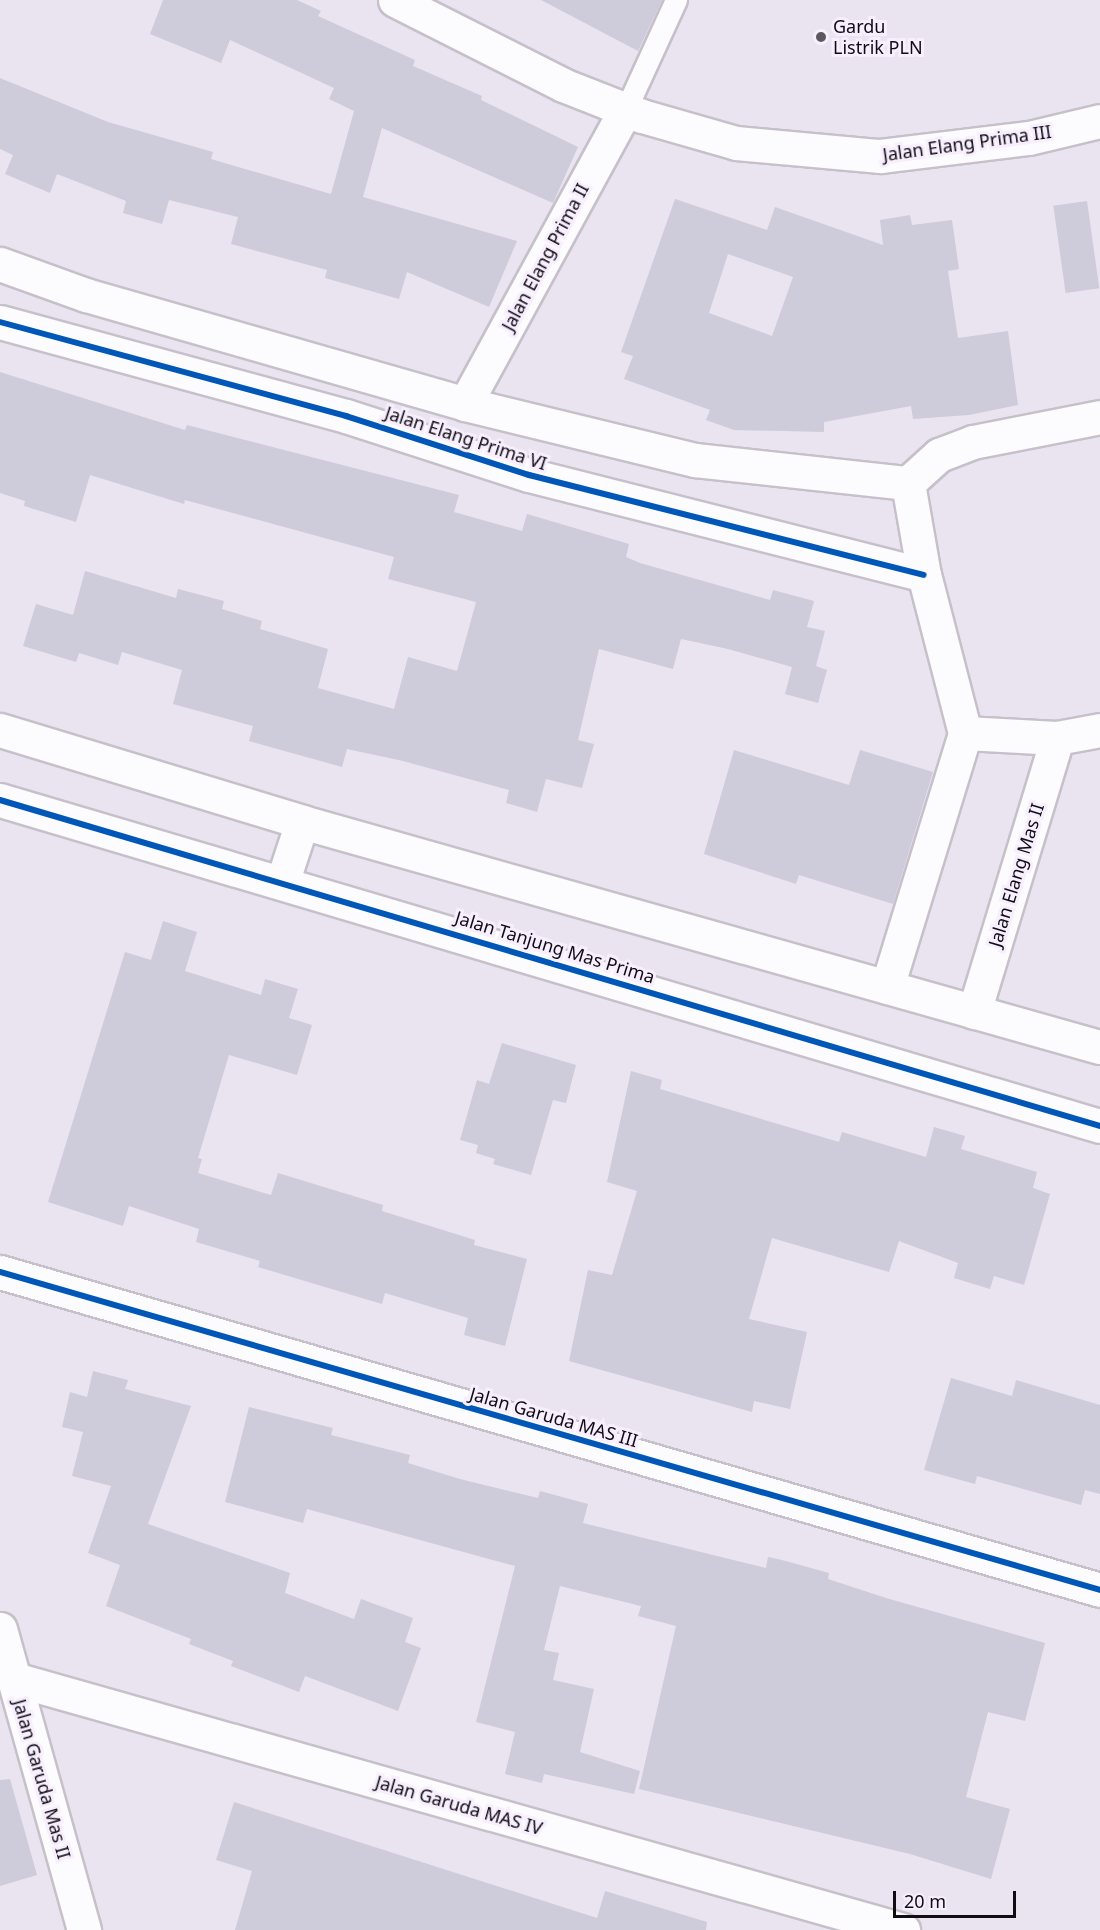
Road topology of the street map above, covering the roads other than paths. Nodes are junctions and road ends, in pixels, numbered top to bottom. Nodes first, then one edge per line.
1 (395, 0) edge
2 (676, 0) edge
3 (626, 109) junction
4 (1100, 121) edge
5 (0, 264) edge
6 (0, 322) edge
7 (465, 404) junction
8 (1100, 417) edge
9 (908, 483) junction
10 (924, 575) junction
11 (0, 730) edge
12 (1100, 730) edge
13 (965, 733) junction
14 (1057, 738) junction
15 (0, 800) edge
16 (302, 822) junction
17 (283, 880) junction
18 (887, 987) junction
19 (974, 1012) junction
20 (1100, 1047) edge
21 (1100, 1126) edge
22 (0, 1272) edge
23 (1100, 1590) edge
24 (0, 1629) edge
25 (14, 1679) junction
26 (84, 1930) edge
27 (903, 1930) edge

1 - 3 street, Jalan Elang Prima III
2 - 3 lane
3 - 4 street, Jalan Elang Prima III
3 - 7 street, Jalan Elang Prima II
5 - 7 street, Jalan Elang Prima VI
6 - 10 street, Jalan Elang Prima VI
7 - 9 street, Jalan Elang Prima VI
8 - 9 street
9 - 10 street
10 - 13 street
11 - 16 street
12 - 14 street
13 - 14 street
13 - 18 street
14 - 19 street, Jalan Elang Mas II
15 - 17 street, Jalan Tanjung Mas Prima
16 - 17 street
16 - 18 street
17 - 21 street, Jalan Tanjung Mas Prima
18 - 19 street
19 - 20 street
22 - 23 street, Jalan Garuda MAS III
24 - 25 street, Jalan Garuda Mas II
25 - 26 street, Jalan Garuda Mas II
25 - 27 street, Jalan Garuda MAS IV

